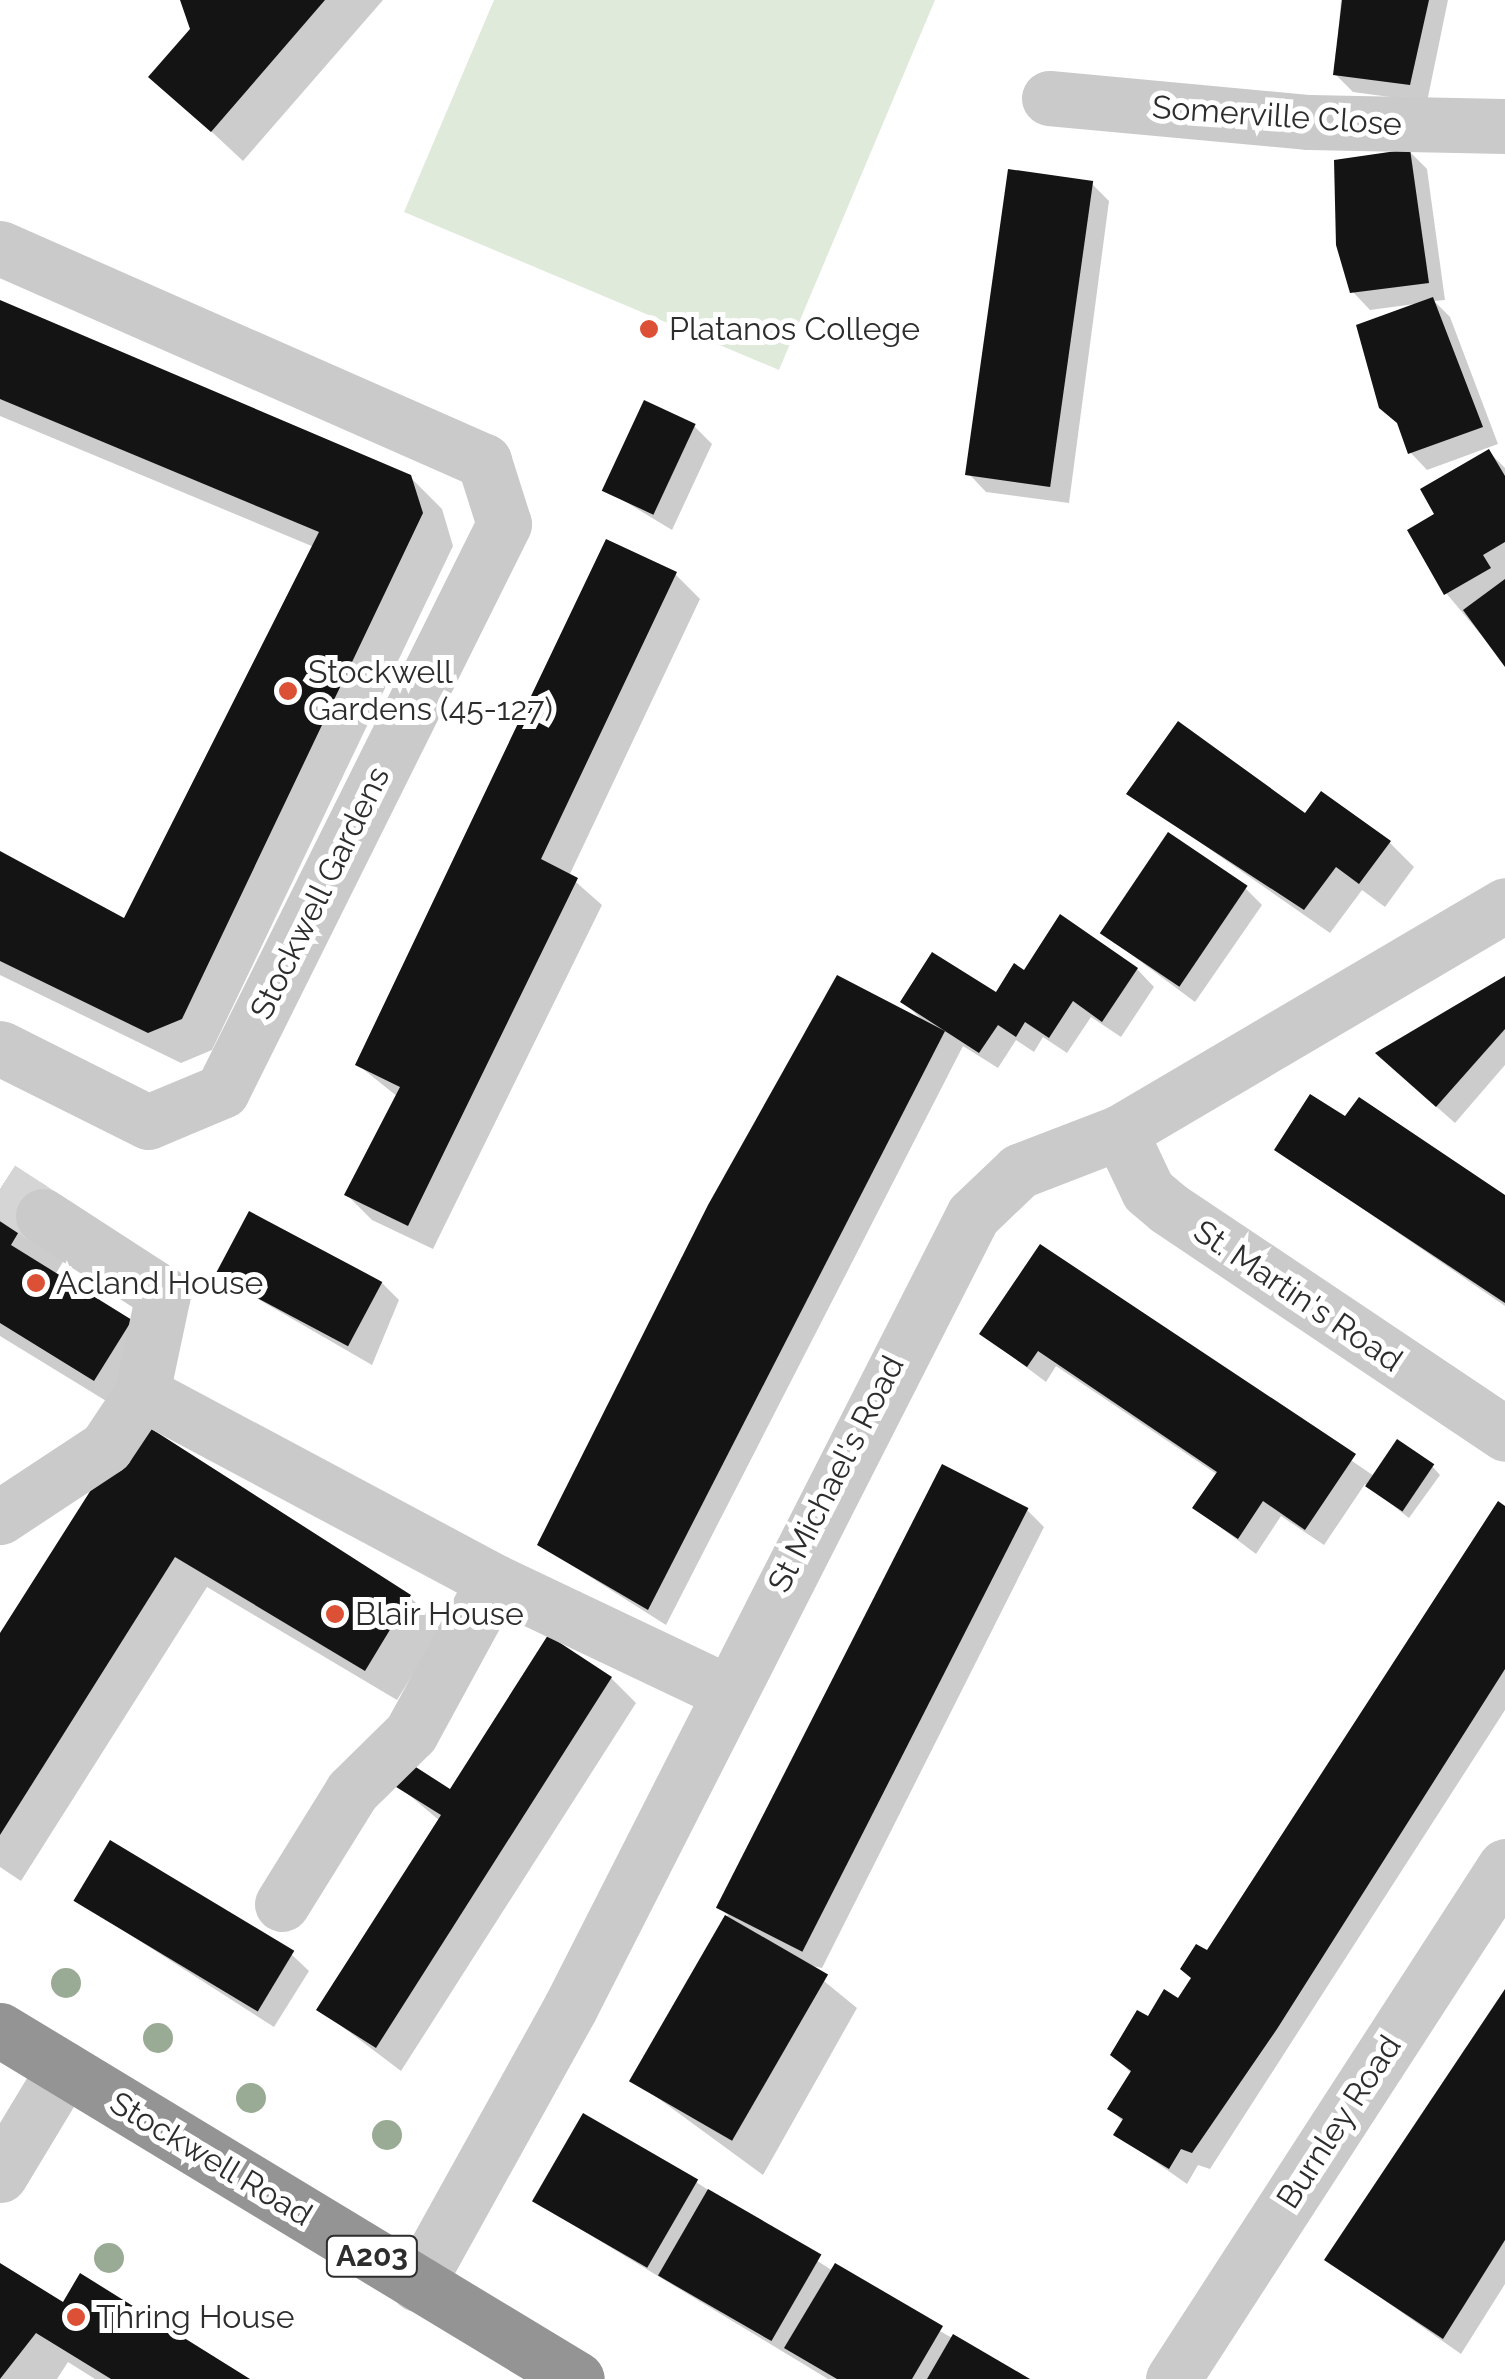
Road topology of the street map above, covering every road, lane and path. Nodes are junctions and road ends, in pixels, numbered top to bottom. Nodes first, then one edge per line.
1 (1048, 98) dead end
2 (1505, 126) edge
3 (0, 248) edge
4 (1505, 905) edge
5 (0, 1048) edge
6 (1120, 1132) junction
7 (42, 1216) tunnel mouth
8 (142, 1393) junction
9 (1505, 1434) edge
10 (0, 1517) edge
11 (494, 1581) junction
12 (726, 1691) junction
13 (1505, 1866) edge
14 (282, 1904) dead end
15 (0, 2030) edge
16 (64, 2069) junction
17 (0, 2176) edge
18 (417, 2284) junction
19 (577, 2379) edge
20 (1172, 2379) edge

1 - 2 street, Somerville Close
3 - 5 street, Stockwell Gardens
4 - 6 street, St Michael's Road
6 - 9 street, St. Martin's Road
6 - 12 street, St Michael's Road
7 - 8 street
8 - 10 street
8 - 11 street
11 - 12 street
11 - 14 street
12 - 18 street, St Michael's Road
13 - 20 street, Burnley Road
15 - 16 highway, Stockwell Road / A203
16 - 17 street
16 - 18 highway, Stockwell Road / A203
18 - 19 highway, Stockwell Road / A203

